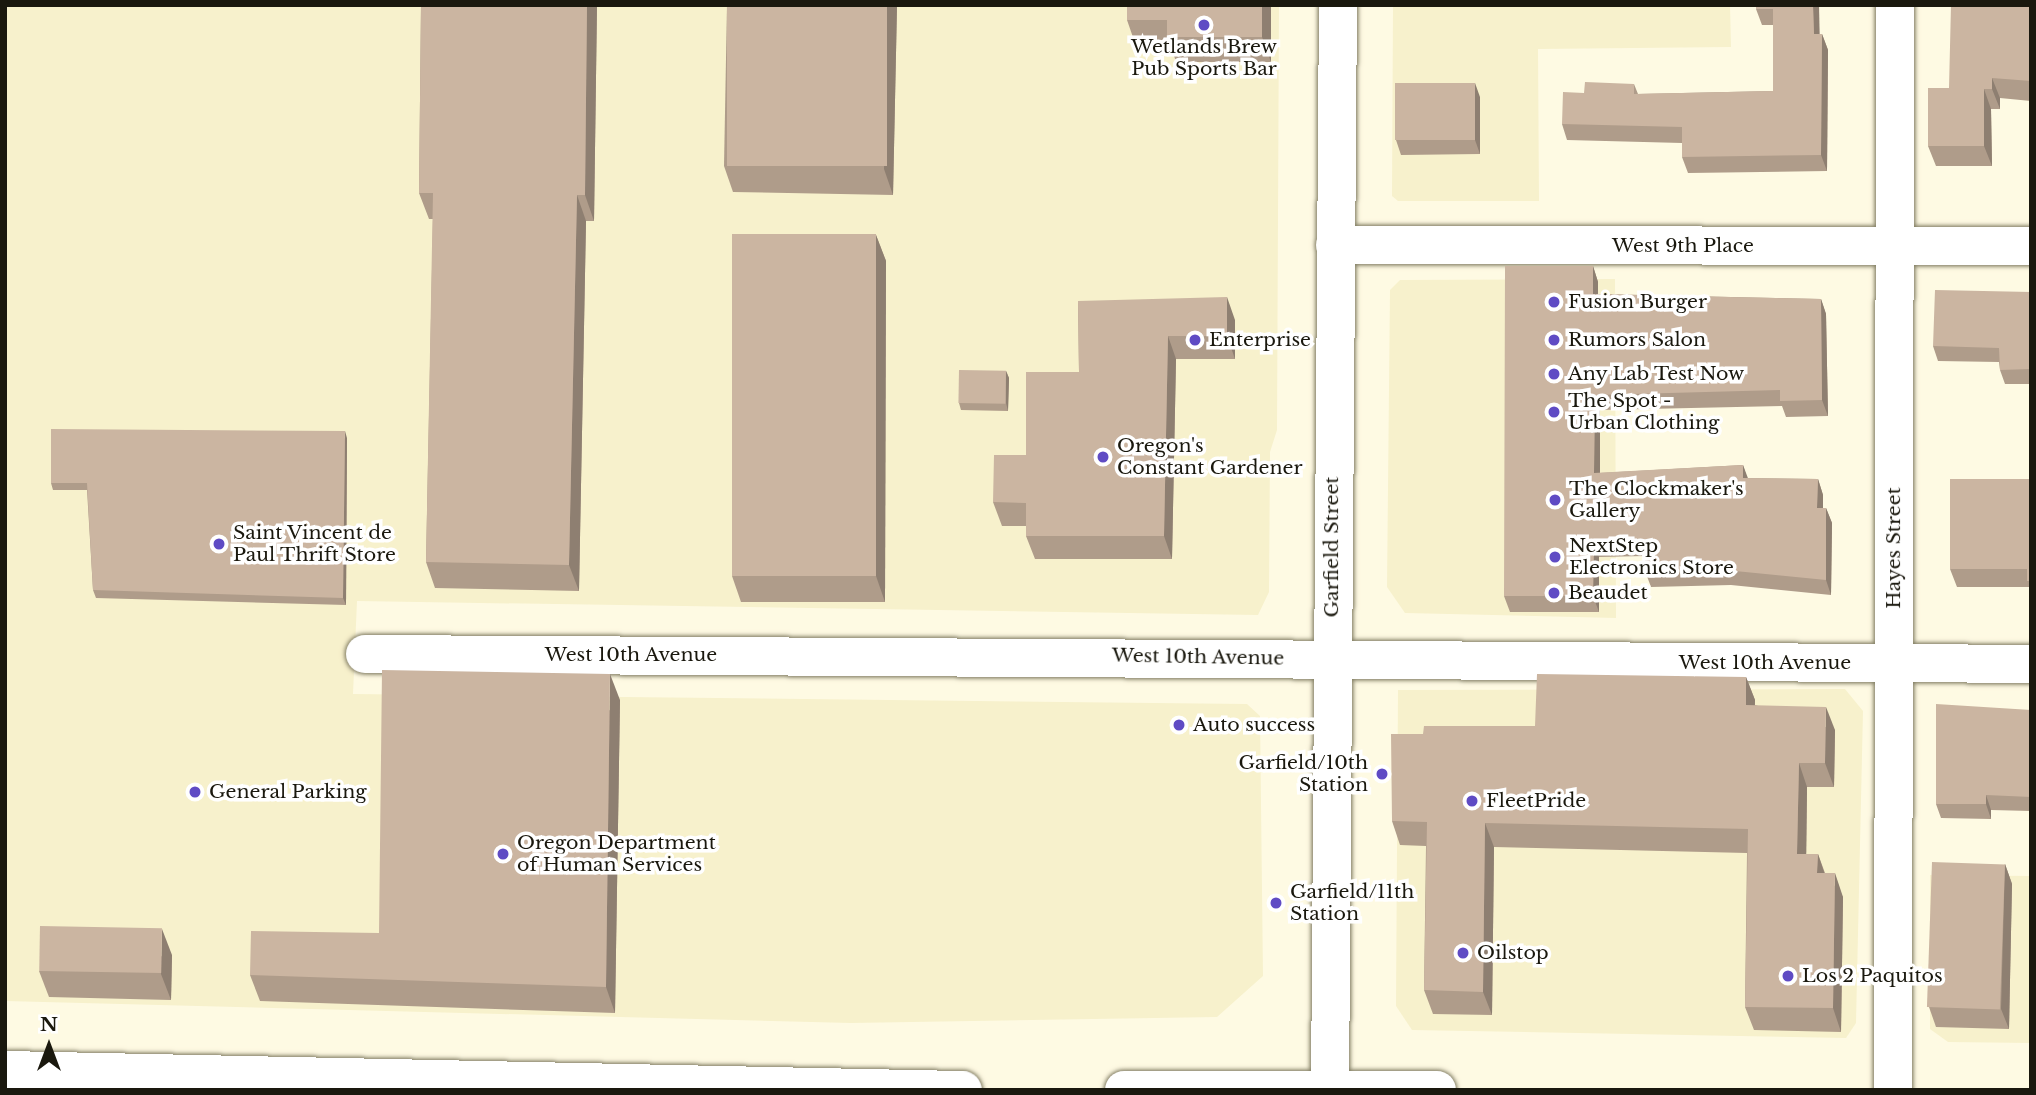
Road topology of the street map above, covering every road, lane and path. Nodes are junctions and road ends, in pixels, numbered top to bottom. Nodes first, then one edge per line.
1 (1338, 5) edge
2 (1895, 5) edge
3 (1335, 245) junction
4 (1895, 246) junction
5 (2031, 246) edge
6 (365, 654) dead end
7 (1331, 659) junction
8 (1894, 663) junction
9 (2031, 664) edge
10 (5, 1070) edge
11 (628, 1087) edge
12 (1330, 1089) edge
13 (963, 1090) edge
14 (1124, 1090) edge
15 (1437, 1090) edge
16 (1893, 1090) edge

1 - 3 street, Garfield Street
2 - 4 street, Hayes Street
3 - 4 street, West 9th Place
3 - 7 street, Garfield Street
4 - 5 street, West 9th Place
4 - 8 street, Hayes Street
6 - 7 street, West 10th Avenue
7 - 8 street, West 10th Avenue
7 - 12 street, Garfield Street
8 - 9 street, West 10th Avenue
8 - 16 street, Hayes Street
10 - 11 street
11 - 13 street
12 - 14 street
12 - 15 street

